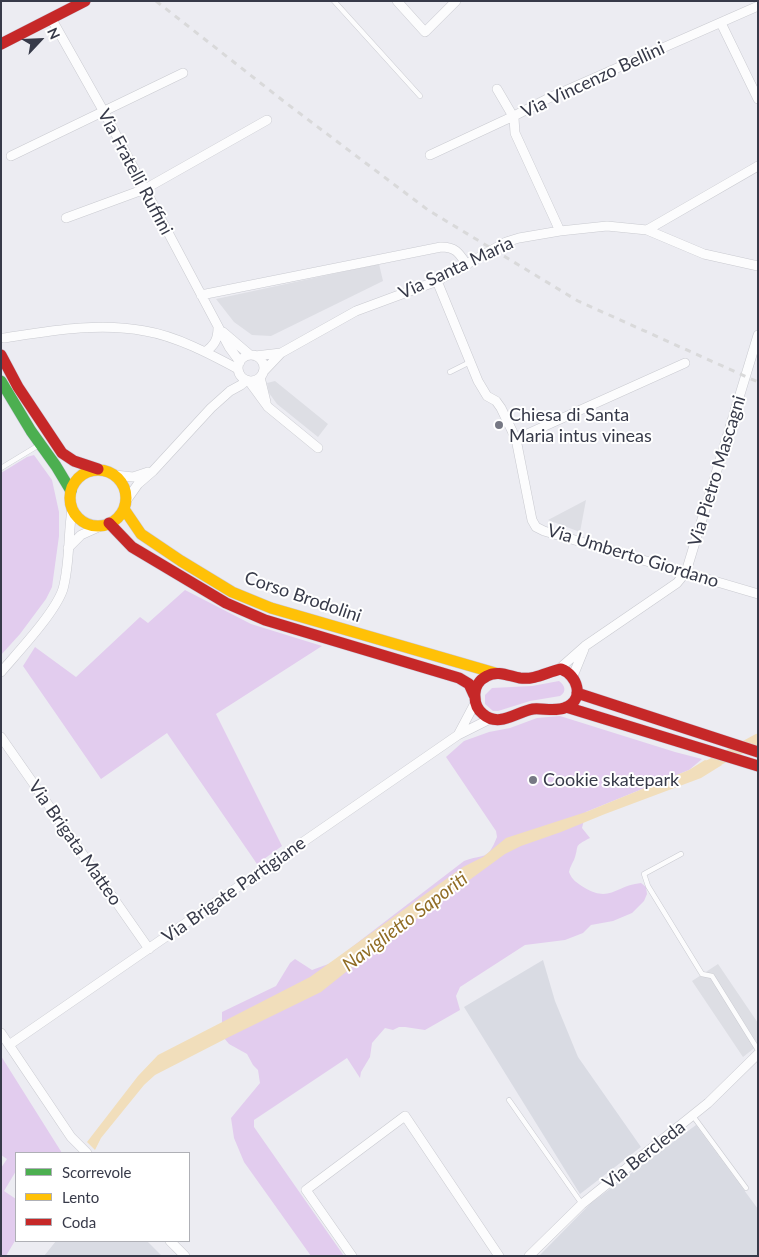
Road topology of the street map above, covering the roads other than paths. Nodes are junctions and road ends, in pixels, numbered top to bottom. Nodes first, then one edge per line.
1 (85, 1) edge
2 (334, 1) edge
3 (397, 1) edge
4 (456, 1) edge
5 (758, 6) edge
6 (51, 18) junction
7 (721, 22) junction
8 (1, 44) edge
9 (183, 73) dead end
10 (497, 89) dead end
11 (420, 96) dead end
12 (758, 99) edge
13 (104, 112) junction
14 (514, 118) junction
15 (267, 120) dead end
16 (430, 155) dead end
17 (11, 156) dead end
18 (758, 166) edge
19 (145, 189) junction
20 (66, 218) dead end
21 (647, 230) junction
22 (560, 231) junction
23 (467, 266) junction
24 (758, 266) edge
25 (437, 281) junction
26 (201, 295) junction
27 (218, 326) junction
28 (758, 335) edge
29 (4, 338) dead end
30 (205, 352) junction
31 (282, 353) junction
32 (1, 355) edge
33 (252, 356) junction
34 (470, 362) junction
35 (685, 363) dead end
36 (239, 367) junction
37 (450, 372) dead end
38 (262, 374) junction
39 (248, 381) junction
40 (1, 382) edge
41 (230, 391) junction
42 (268, 407) junction
43 (516, 439) junction
44 (40, 444) junction
45 (318, 448) dead end
46 (1, 468) edge
47 (103, 470) junction
48 (153, 471) junction
49 (115, 475) junction
50 (71, 491) junction
51 (125, 505) junction
52 (72, 508) junction
53 (105, 524) junction
54 (68, 548) junction
55 (686, 572) junction
56 (758, 594) edge
57 (585, 646) junction
58 (559, 669) junction
59 (1, 672) edge
60 (495, 673) junction
61 (572, 676) junction
62 (576, 693) junction
63 (474, 699) junction
64 (566, 707) junction
65 (490, 719) junction
66 (458, 735) junction
67 (1, 736) edge
68 (757, 752) edge
69 (758, 766) edge
70 (681, 854) dead end
71 (149, 949) junction
72 (1, 1033) edge
73 (8, 1045) junction
74 (758, 1052) edge
75 (509, 1100) dead end
76 (692, 1116) junction
77 (84, 1151) edge
78 (746, 1188) dead end
79 (582, 1204) junction
80 (171, 1242) edge
81 (185, 1256) edge
82 (352, 1256) edge
83 (499, 1256) edge
84 (529, 1256) edge

1 - 6 main road
2 - 11 lane
3 - 4 street
5 - 7 street, Via Vincenzo Bellini
6 - 8 main road
6 - 13 street, Via Fratelli Ruffini
7 - 12 street
7 - 14 street, Via Vincenzo Bellini
9 - 13 street
10 - 14 street
13 - 17 street
13 - 19 street, Via Fratelli Ruffini
14 - 16 street, Via Vincenzo Bellini
14 - 22 street
15 - 19 street
18 - 21 street
19 - 20 street
19 - 26 street, Via Fratelli Ruffini
21 - 22 street, Via Santa Maria
21 - 24 street, Via Santa Maria
22 - 23 street, Via Santa Maria
23 - 25 street, Via Santa Maria
23 - 26 street
25 - 31 street, Via Santa Maria
25 - 34 street, Via Umberto Giordano
26 - 27 street, Via Fratelli Ruffini
27 - 30 street
27 - 33 street, Via Fratelli Ruffini
27 - 36 street, Via Fratelli Ruffini
28 - 55 street, Via Pietro Mascagni
29 - 30 street
30 - 36 street
31 - 33 street, Via Santa Maria
31 - 38 street, Via Santa Maria
32 - 47 main road
33 - 36 street
33 - 38 street
34 - 37 lane
34 - 43 street, Via Umberto Giordano
35 - 43 street
36 - 39 street
36 - 41 street
38 - 39 street
38 - 42 street
39 - 41 street
39 - 42 street
40 - 44 main road
41 - 48 street
42 - 45 street
43 - 55 street, Via Umberto Giordano
44 - 46 lane
44 - 50 main road
47 - 49 main road
47 - 50 main road
48 - 49 street
48 - 51 street
49 - 51 main road, Corso Brodolini
50 - 52 main road
51 - 53 main road
51 - 60 main road, Corso Brodolini
52 - 53 main road, Corso Brodolini
52 - 54 street
53 - 54 street
53 - 63 main road, Corso Brodolini
54 - 59 street
55 - 56 street, Via Umberto Giordano
55 - 57 street, Via Pietro Mascagni
57 - 58 street, Via Pietro Mascagni
57 - 61 street
58 - 60 main road, Corso Brodolini
58 - 61 main road
60 - 63 main road
61 - 62 main road
62 - 64 main road
62 - 68 main road
63 - 65 main road, Corso Brodolini
63 - 66 street, Via Brigate Partigiane
64 - 65 main road
64 - 69 main road
65 - 66 street, Via Brigate Partigiane
66 - 71 street, Via Brigate Partigiane
67 - 71 street, Via Brigata Matteo
70 - 74 lane
71 - 73 street, Via Brigate Partigiane
72 - 73 street
73 - 77 street
74 - 76 street, Via Bercleda
75 - 79 lane
76 - 78 lane
76 - 79 street, Via Bercleda
79 - 84 street, Via Bercleda
80 - 81 street
82 - 83 street

